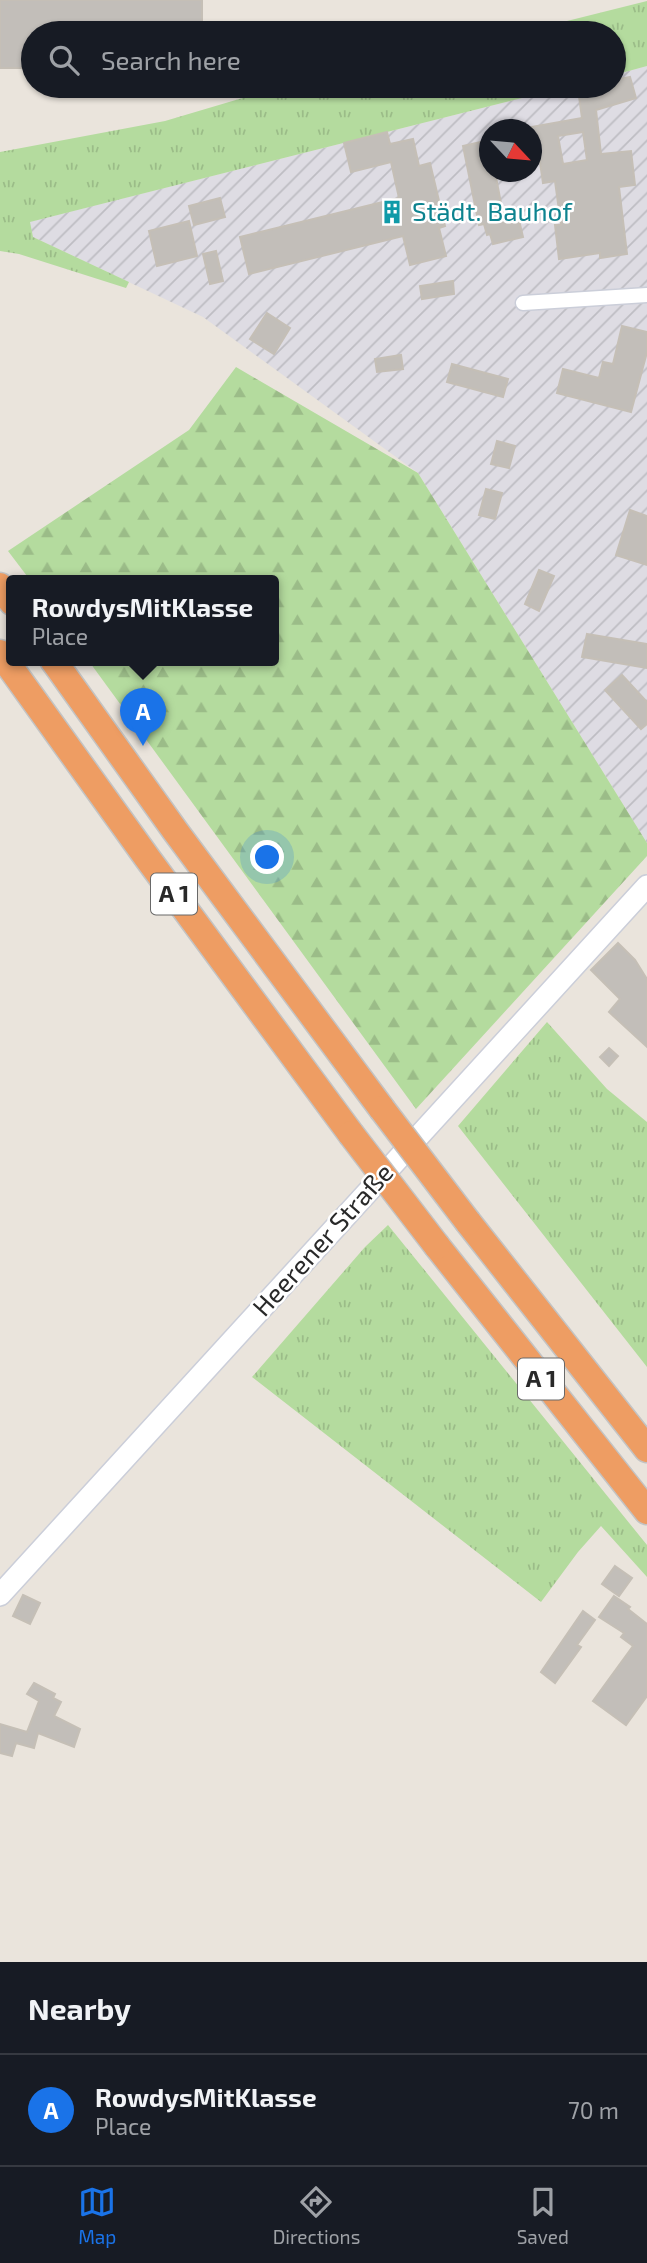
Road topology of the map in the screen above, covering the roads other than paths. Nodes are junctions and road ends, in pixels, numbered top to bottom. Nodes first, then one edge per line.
1 (647, 295) edge
2 (523, 303) dead end
3 (9, 666) edge
4 (57, 666) edge
5 (647, 886) edge
6 (647, 1450) edge
7 (647, 1511) edge
8 (0, 1595) edge

1 - 2 street
3 - 7 highway, A 1, bridge
4 - 6 highway, A 1, bridge
5 - 8 main road, Heerener Straße

